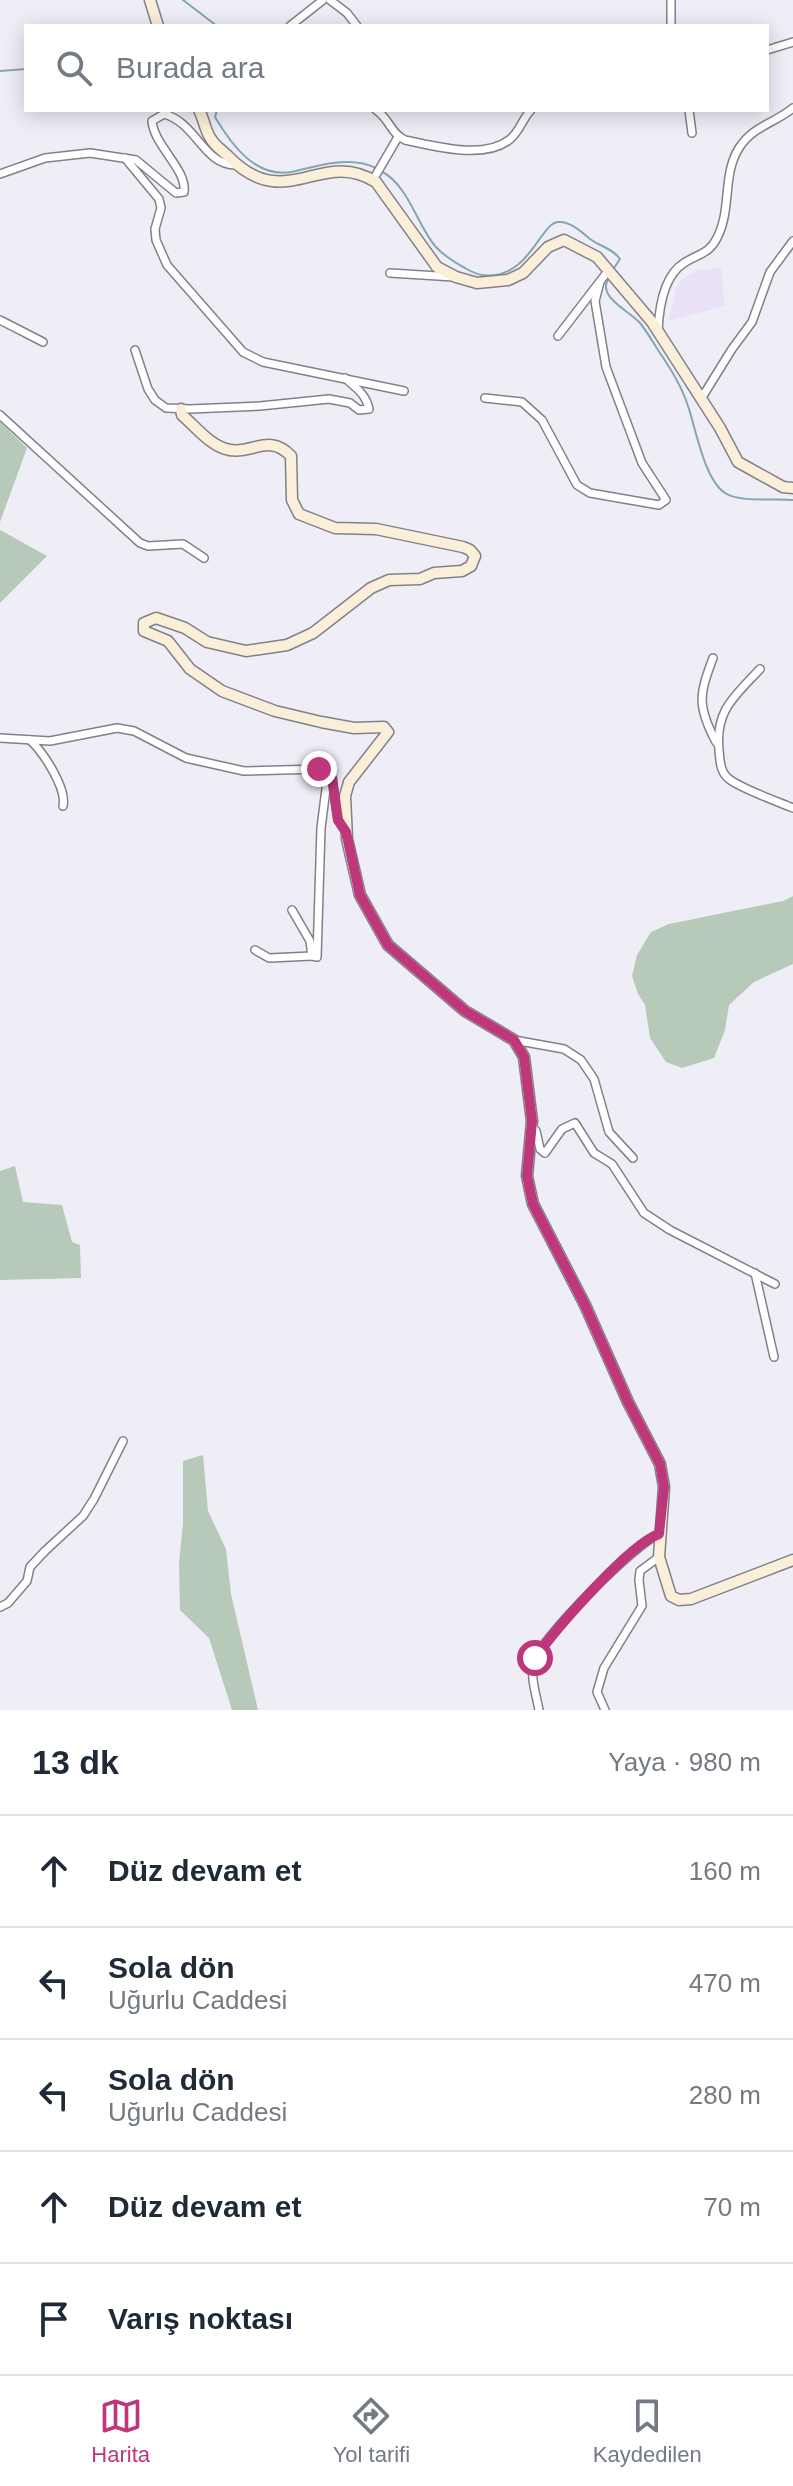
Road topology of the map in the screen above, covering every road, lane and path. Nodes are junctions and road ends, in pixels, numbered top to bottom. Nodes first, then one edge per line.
1 (150, 0) edge
2 (323, 0) edge
3 (330, 0) edge
4 (671, 0) edge
5 (157, 24) edge
6 (293, 24) edge
7 (355, 24) edge
8 (671, 24) edge
9 (793, 42) edge
10 (769, 49) edge
11 (793, 108) edge
12 (200, 112) edge
13 (380, 112) edge
14 (530, 112) edge
15 (689, 112) edge
16 (692, 133) dead end
17 (398, 137) junction
18 (125, 158) junction
19 (236, 165) junction
20 (0, 174) edge
21 (374, 177) junction
22 (793, 241) edge
23 (608, 271) junction
24 (390, 273) dead end
25 (456, 277) junction
26 (600, 282) junction
27 (0, 320) edge
28 (658, 331) junction
29 (558, 336) dead end
30 (43, 342) dead end
31 (135, 350) dead end
32 (343, 377) junction
33 (404, 391) dead end
34 (485, 398) dead end
35 (701, 399) junction
36 (181, 409) junction
37 (0, 415) edge
38 (793, 488) edge
39 (204, 558) dead end
40 (713, 658) dead end
41 (760, 669) dead end
42 (0, 738) edge
43 (30, 740) junction
44 (718, 747) junction
45 (322, 771) junction
46 (63, 806) dead end
47 (793, 808) edge
48 (346, 832) junction
49 (292, 910) dead end
50 (255, 950) dead end
51 (312, 956) junction
52 (514, 1040) junction
53 (532, 1126) junction
54 (633, 1158) dead end
55 (755, 1273) junction
56 (775, 1284) dead end
57 (774, 1357) dead end
58 (123, 1441) dead end
59 (659, 1534) junction
60 (659, 1557) junction
61 (793, 1560) edge
62 (0, 1607) edge
63 (539, 1710) edge
64 (605, 1710) edge

1 - 5 street
2 - 6 street
3 - 7 street
4 - 8 street
9 - 10 street
11 - 28 street
12 - 19 street
13 - 17 street
14 - 17 street
15 - 16 street
17 - 21 street
18 - 19 street
18 - 20 street
18 - 32 street
19 - 21 street
21 - 25 street
22 - 35 street
23 - 25 street
23 - 26 street
23 - 28 street
24 - 25 street
26 - 29 street
26 - 34 street
27 - 30 street
28 - 35 street
31 - 36 street
32 - 33 street
32 - 36 street
35 - 38 street
36 - 48 street
37 - 39 street
40 - 44 street
41 - 44 street
42 - 43 street
43 - 45 street
43 - 46 street
44 - 47 street
45 - 48 street
45 - 51 street
48 - 52 street
49 - 51 street
50 - 51 street
52 - 53 street
52 - 54 street
53 - 55 street
53 - 59 street
55 - 56 street
55 - 57 street
58 - 62 street
59 - 60 street
59 - 63 street
60 - 61 street
60 - 64 street

